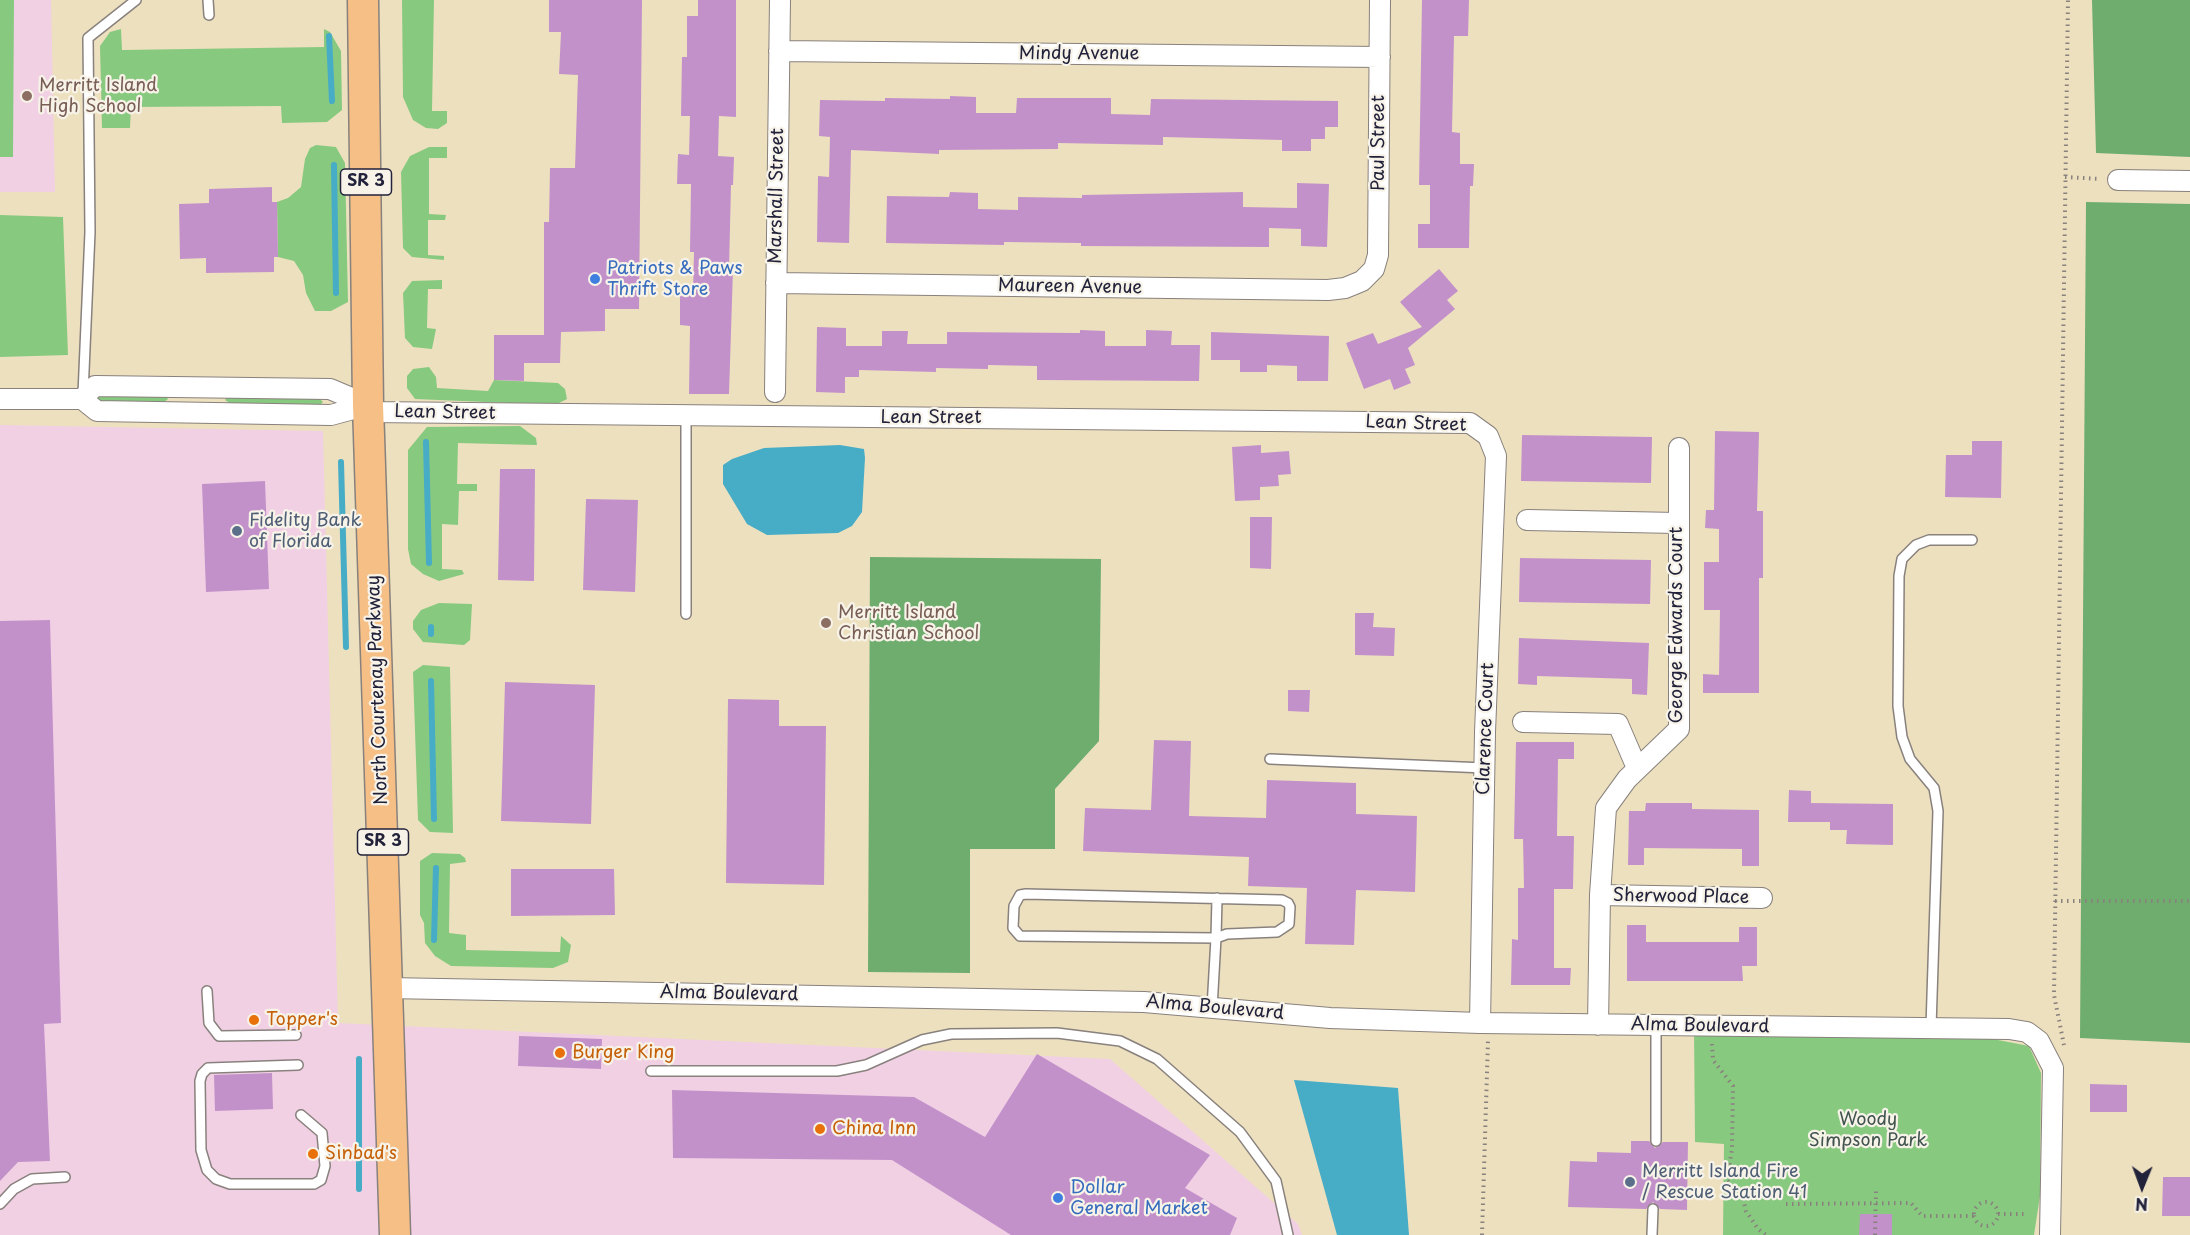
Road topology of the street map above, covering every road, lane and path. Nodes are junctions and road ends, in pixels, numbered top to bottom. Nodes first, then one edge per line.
1 (136, 0) edge
2 (208, 0) edge
3 (363, 0) edge
4 (780, 0) edge
5 (1380, 0) edge
6 (2068, 0) edge
7 (208, 15) dead end
8 (779, 51) junction
9 (1380, 57) junction
10 (2065, 177) junction
11 (2118, 180) joint
12 (2190, 181) edge
13 (1362, 281) joint
14 (776, 283) junction
15 (188, 387) junction
16 (775, 392) dead end
17 (0, 399) edge
18 (82, 399) junction
19 (368, 409) junction
20 (188, 413) junction
21 (686, 417) junction
22 (1488, 436) joint
23 (1679, 448) dead end
24 (1527, 520) dead end
25 (1677, 523) junction
26 (1972, 540) dead end
27 (686, 614) dead end
28 (1523, 722) dead end
29 (1270, 759) dead end
30 (1485, 768) junction
31 (1637, 768) junction
32 (1600, 895) junction
33 (1217, 898) junction
34 (1762, 898) dead end
35 (2055, 901) junction
36 (2190, 901) edge
37 (1216, 938) junction
38 (387, 988) junction
39 (207, 991) dead end
40 (1212, 1008) junction
41 (1598, 1025) junction
42 (1656, 1025) junction
43 (1931, 1027) junction
44 (1484, 1030) junction
45 (296, 1035) dead end
46 (1712, 1040) dead end
47 (2066, 1055) dead end
48 (298, 1065) dead end
49 (651, 1071) dead end
50 (301, 1115) dead end
51 (1656, 1142) dead end
52 (65, 1177) dead end
53 (1876, 1188) dead end
54 (1875, 1203) junction
55 (0, 1204) edge
56 (1786, 1204) dead end
57 (1653, 1209) dead end
58 (1998, 1214) junction
59 (2024, 1214) dead end
60 (1974, 1216) junction
61 (395, 1235) edge
62 (1288, 1235) edge
63 (1482, 1235) edge
64 (1652, 1235) edge
65 (1766, 1235) edge
66 (1875, 1235) edge
67 (2050, 1235) edge

1 - 18 lane
2 - 7 lane
3 - 19 main road, North Courtenay Parkway / SR 3
4 - 8 street, Marshall Street
5 - 9 street, Paul Street
6 - 10 path
8 - 9 street, Mindy Avenue
8 - 14 street, Marshall Street
9 - 13 street, Paul Street
10 - 11 path
10 - 35 path
11 - 12 street
13 - 14 street, Maureen Avenue
14 - 16 street, Marshall Street
15 - 18 street
15 - 19 street
15 - 20 street
17 - 18 street
18 - 20 street
19 - 20 street
19 - 21 street, Lean Street
19 - 38 main road, North Courtenay Parkway / SR 3
21 - 22 street, Lean Street
21 - 27 lane
22 - 30 street, Clarence Court
23 - 25 street, George Edwards Court
24 - 25 street
25 - 31 street, George Edwards Court
26 - 43 lane
28 - 31 street
29 - 30 lane
30 - 44 street, Clarence Court
31 - 32 street, George Edwards Court
32 - 34 street, Sherwood Place
32 - 41 street, George Edwards Court
33 - 37 lane
33 - 37 lane
33 - 37 lane
35 - 36 path
35 - 47 path
37 - 40 lane
38 - 40 street, Alma Boulevard
38 - 61 main road, North Courtenay Parkway / SR 3
39 - 45 lane
40 - 44 street, Alma Boulevard
41 - 42 street, Alma Boulevard
41 - 44 street, Alma Boulevard
42 - 43 street, Alma Boulevard
42 - 51 lane
43 - 67 street, Alma Boulevard
44 - 63 path
46 - 65 path
48 - 50 lane
49 - 62 lane
52 - 55 lane
53 - 54 path
54 - 56 path
54 - 60 path
54 - 66 path
57 - 64 lane
58 - 59 path
58 - 60 path
58 - 60 path

